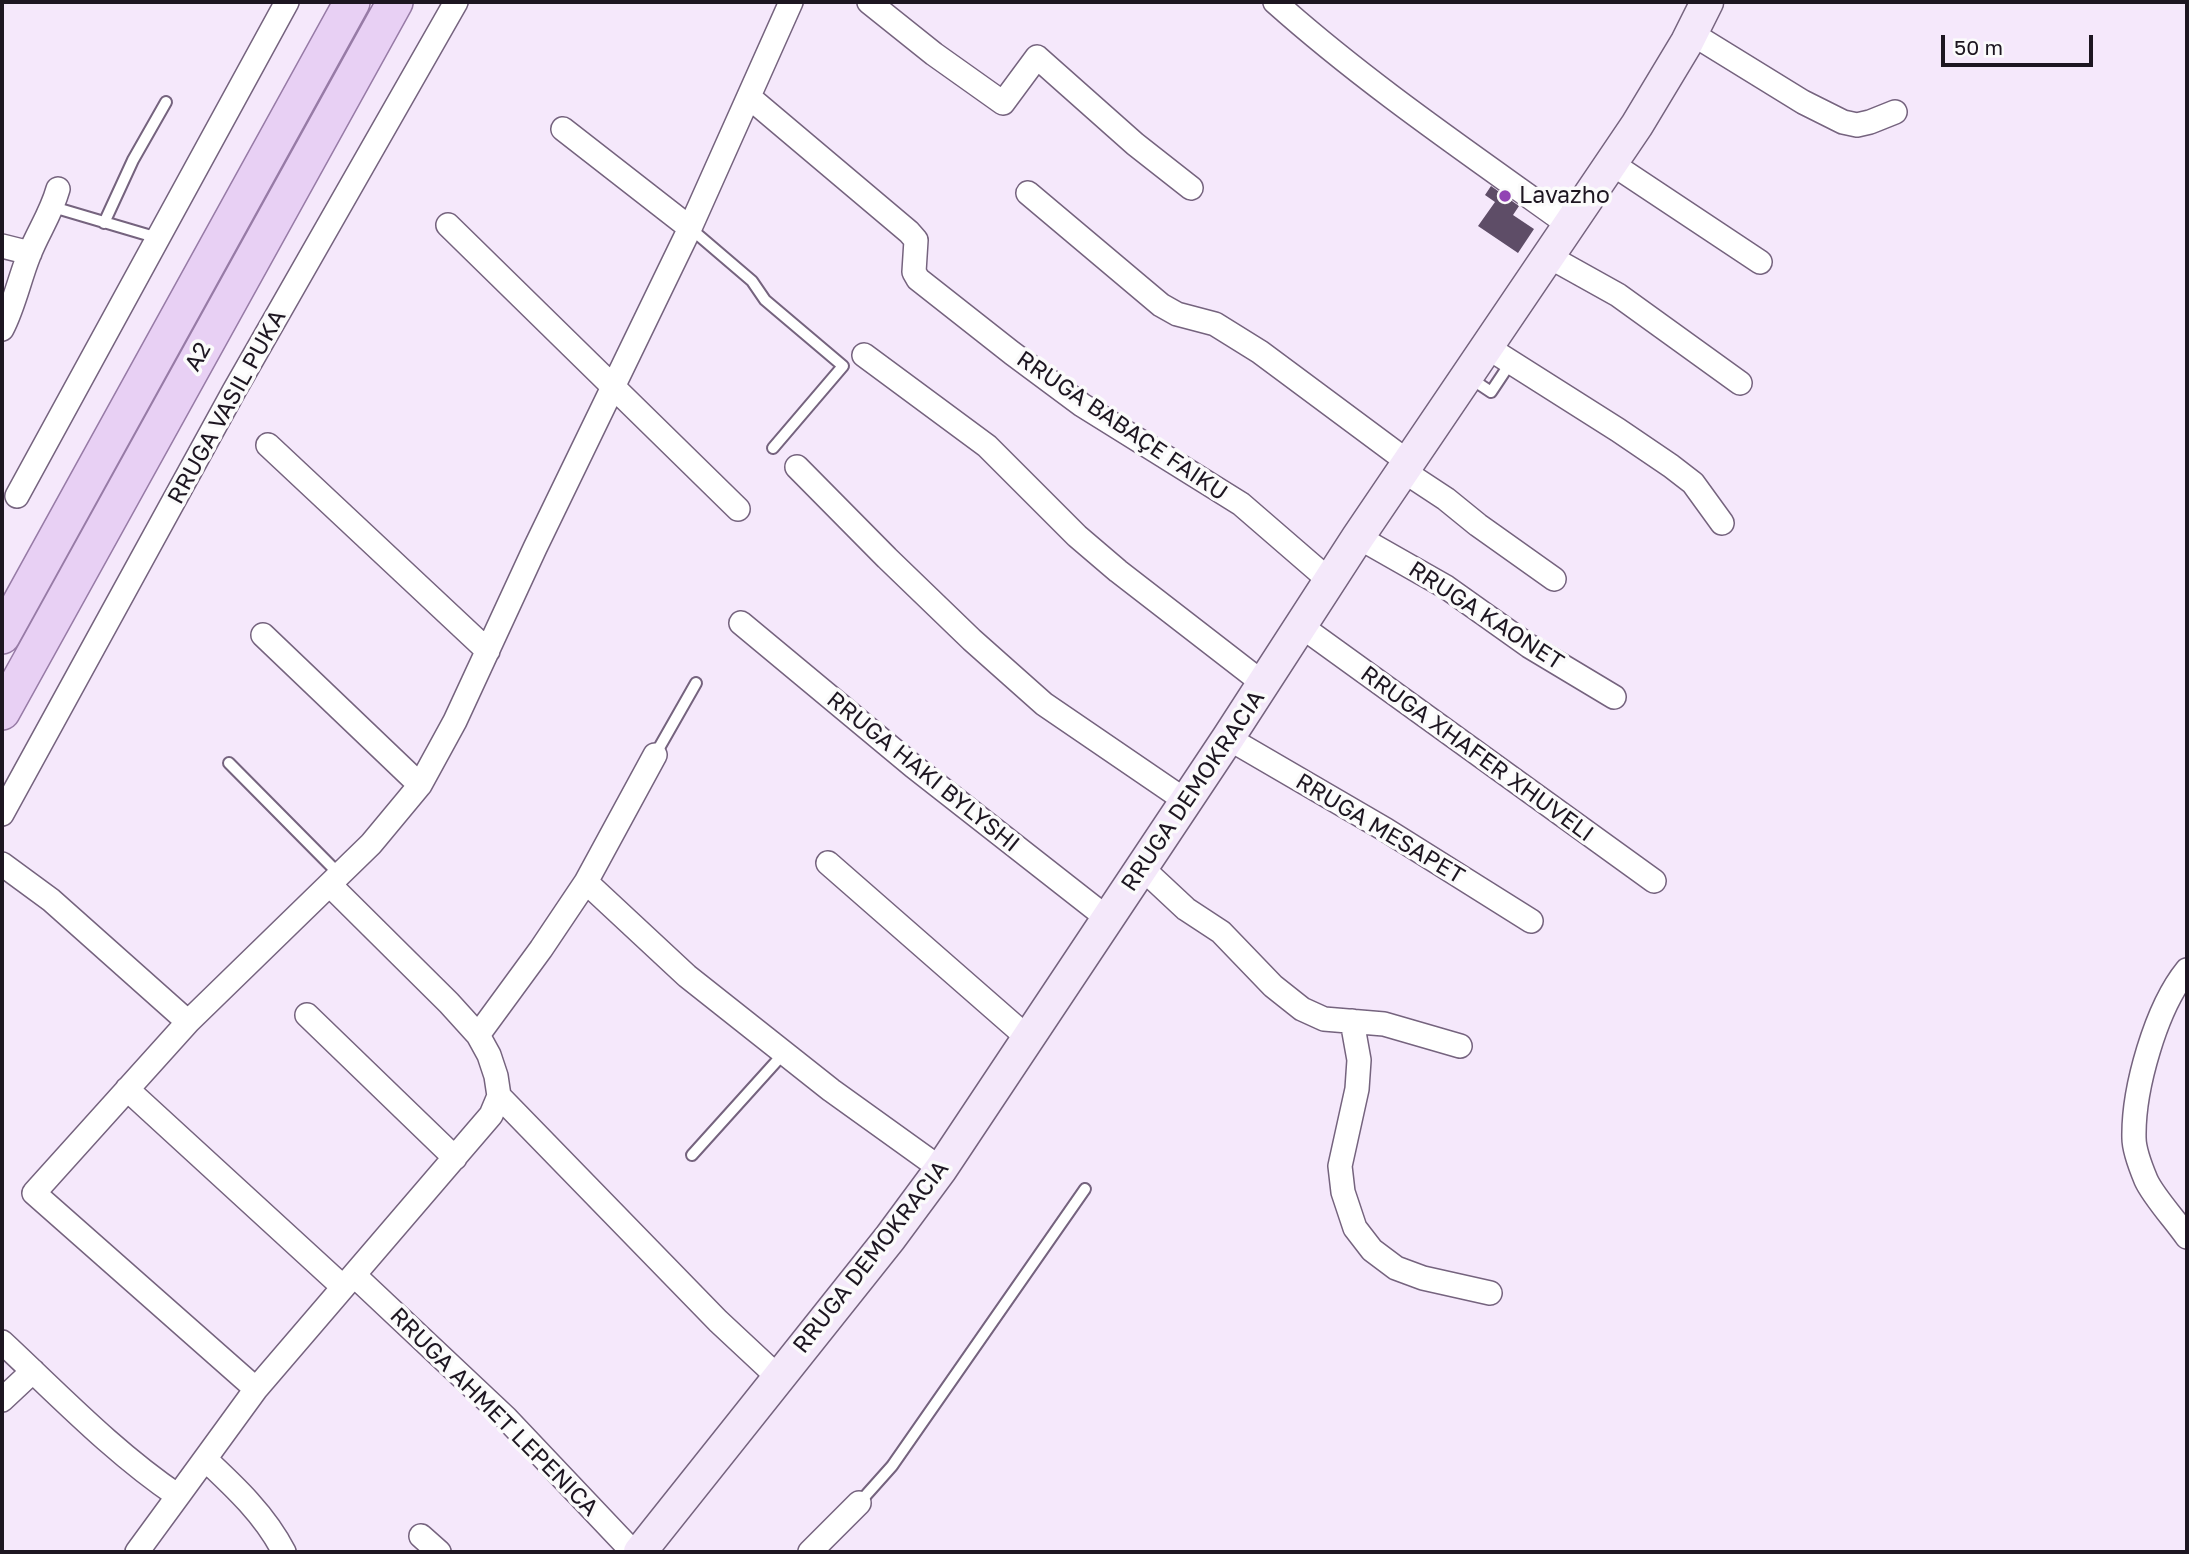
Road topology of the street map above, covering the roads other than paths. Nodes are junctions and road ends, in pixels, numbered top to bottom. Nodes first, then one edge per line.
1 (287, 2) edge
2 (352, 2) edge
3 (395, 2) edge
4 (456, 2) edge
5 (791, 2) edge
6 (869, 2) edge
7 (1275, 2) edge
8 (1705, 2) edge
9 (1692, 33) junction
10 (749, 97) junction
11 (166, 102) dead end
12 (1895, 112) dead end
13 (563, 129) dead end
14 (1611, 163) junction
15 (1191, 188) dead end
16 (1028, 193) dead end
17 (55, 198) joint
18 (104, 223) junction
19 (448, 225) dead end
20 (1569, 225) junction
21 (690, 228) junction
22 (158, 238) junction
23 (2, 246) edge
24 (30, 253) junction
25 (1548, 256) junction
26 (1760, 262) dead end
27 (2, 329) edge
28 (864, 355) dead end
29 (1499, 355) junction
30 (1740, 383) dead end
31 (613, 388) junction
32 (268, 446) dead end
33 (773, 449) dead end
34 (1405, 466) junction
35 (797, 467) dead end
36 (17, 496) dead end
37 (738, 509) dead end
38 (1721, 523) dead end
39 (1358, 537) junction
40 (1554, 579) dead end
41 (1330, 581) junction
42 (741, 623) dead end
43 (1301, 626) junction
44 (263, 635) dead end
45 (2, 636) edge
46 (488, 652) junction
47 (696, 683) dead end
48 (1264, 684) junction
49 (1614, 697) dead end
50 (2, 712) edge
51 (1228, 738) junction
52 (655, 755) joint
53 (229, 763) dead end
54 (421, 785) junction
55 (1186, 801) junction
56 (2, 814) edge
57 (828, 863) dead end
58 (2, 864) edge
59 (1141, 867) junction
60 (335, 880) junction
61 (1654, 881) dead end
62 (586, 882) junction
63 (1107, 918) junction
64 (1531, 921) dead end
65 (2187, 970) edge
66 (307, 1015) dead end
67 (1352, 1021) junction
68 (188, 1022) junction
69 (478, 1035) junction
70 (1028, 1038) junction
71 (1460, 1046) dead end
72 (784, 1053) junction
73 (127, 1089) junction
74 (499, 1096) junction
75 (692, 1155) dead end
76 (455, 1158) junction
77 (941, 1169) junction
78 (1085, 1189) dead end
79 (2187, 1237) edge
80 (349, 1281) junction
81 (1490, 1293) dead end
82 (2, 1342) edge
83 (33, 1371) junction
84 (778, 1377) junction
85 (256, 1389) junction
86 (2, 1400) edge
87 (205, 1459) junction
88 (178, 1496) junction
89 (859, 1503) joint
90 (421, 1536) dead end
91 (137, 1552) edge
92 (284, 1552) edge
93 (439, 1552) edge
94 (633, 1552) edge
95 (640, 1552) edge
96 (810, 1552) edge

1 - 22 street
2 - 45 main road, A2
3 - 50 main road, A2
4 - 56 street, RRUGA VASIL PUKA
5 - 10 street
6 - 15 street
7 - 20 street
8 - 9 main road, RRUGA DEMOKRACIA
9 - 12 street
9 - 14 main road, RRUGA DEMOKRACIA
10 - 21 street
10 - 41 street, RRUGA BABAÇE FAIKU
11 - 18 lane
13 - 21 street
14 - 20 main road, RRUGA DEMOKRACIA
14 - 26 street
16 - 34 street
17 - 18 lane
17 - 24 street
18 - 22 lane
19 - 31 street
20 - 25 main road, RRUGA DEMOKRACIA
21 - 31 street
21 - 33 lane
22 - 36 street
23 - 24 street
24 - 27 street
25 - 29 main road, RRUGA DEMOKRACIA
25 - 30 street
28 - 48 street
29 - 34 main road, RRUGA DEMOKRACIA
29 - 38 street
31 - 37 street
31 - 46 street
32 - 46 street
34 - 39 main road, RRUGA DEMOKRACIA
34 - 40 street
35 - 55 street
39 - 41 main road, RRUGA DEMOKRACIA
39 - 49 street, RRUGA KAONET
41 - 43 main road, RRUGA DEMOKRACIA
42 - 63 street, RRUGA HAKI BYLYSHI
43 - 48 main road, RRUGA DEMOKRACIA
43 - 61 street, RRUGA XHAFER XHUVELI
44 - 54 street
46 - 54 street
47 - 52 lane
48 - 51 main road, RRUGA DEMOKRACIA
51 - 55 main road, RRUGA DEMOKRACIA
51 - 64 street, RRUGA MESAPET
52 - 62 street
53 - 60 lane
54 - 60 street
55 - 59 main road, RRUGA DEMOKRACIA
57 - 70 street
58 - 68 street
59 - 63 main road, RRUGA DEMOKRACIA
59 - 67 street
60 - 68 street
60 - 69 street
62 - 69 street
62 - 72 street
63 - 70 main road, RRUGA DEMOKRACIA
65 - 79 street
66 - 76 street
67 - 71 street
67 - 81 street
68 - 73 street
69 - 74 street
70 - 77 main road, RRUGA DEMOKRACIA
72 - 75 lane
72 - 77 street
73 - 80 street, RRUGA AHMET LEPENICA
73 - 85 street
74 - 76 street
74 - 84 street
76 - 80 street
77 - 84 main road, RRUGA DEMOKRACIA
78 - 89 lane
80 - 85 street
80 - 94 street, RRUGA AHMET LEPENICA
82 - 83 street
83 - 86 street
83 - 88 street
84 - 95 main road, RRUGA DEMOKRACIA
85 - 87 street
87 - 88 street
87 - 92 street
88 - 91 street
89 - 96 street
90 - 93 street

